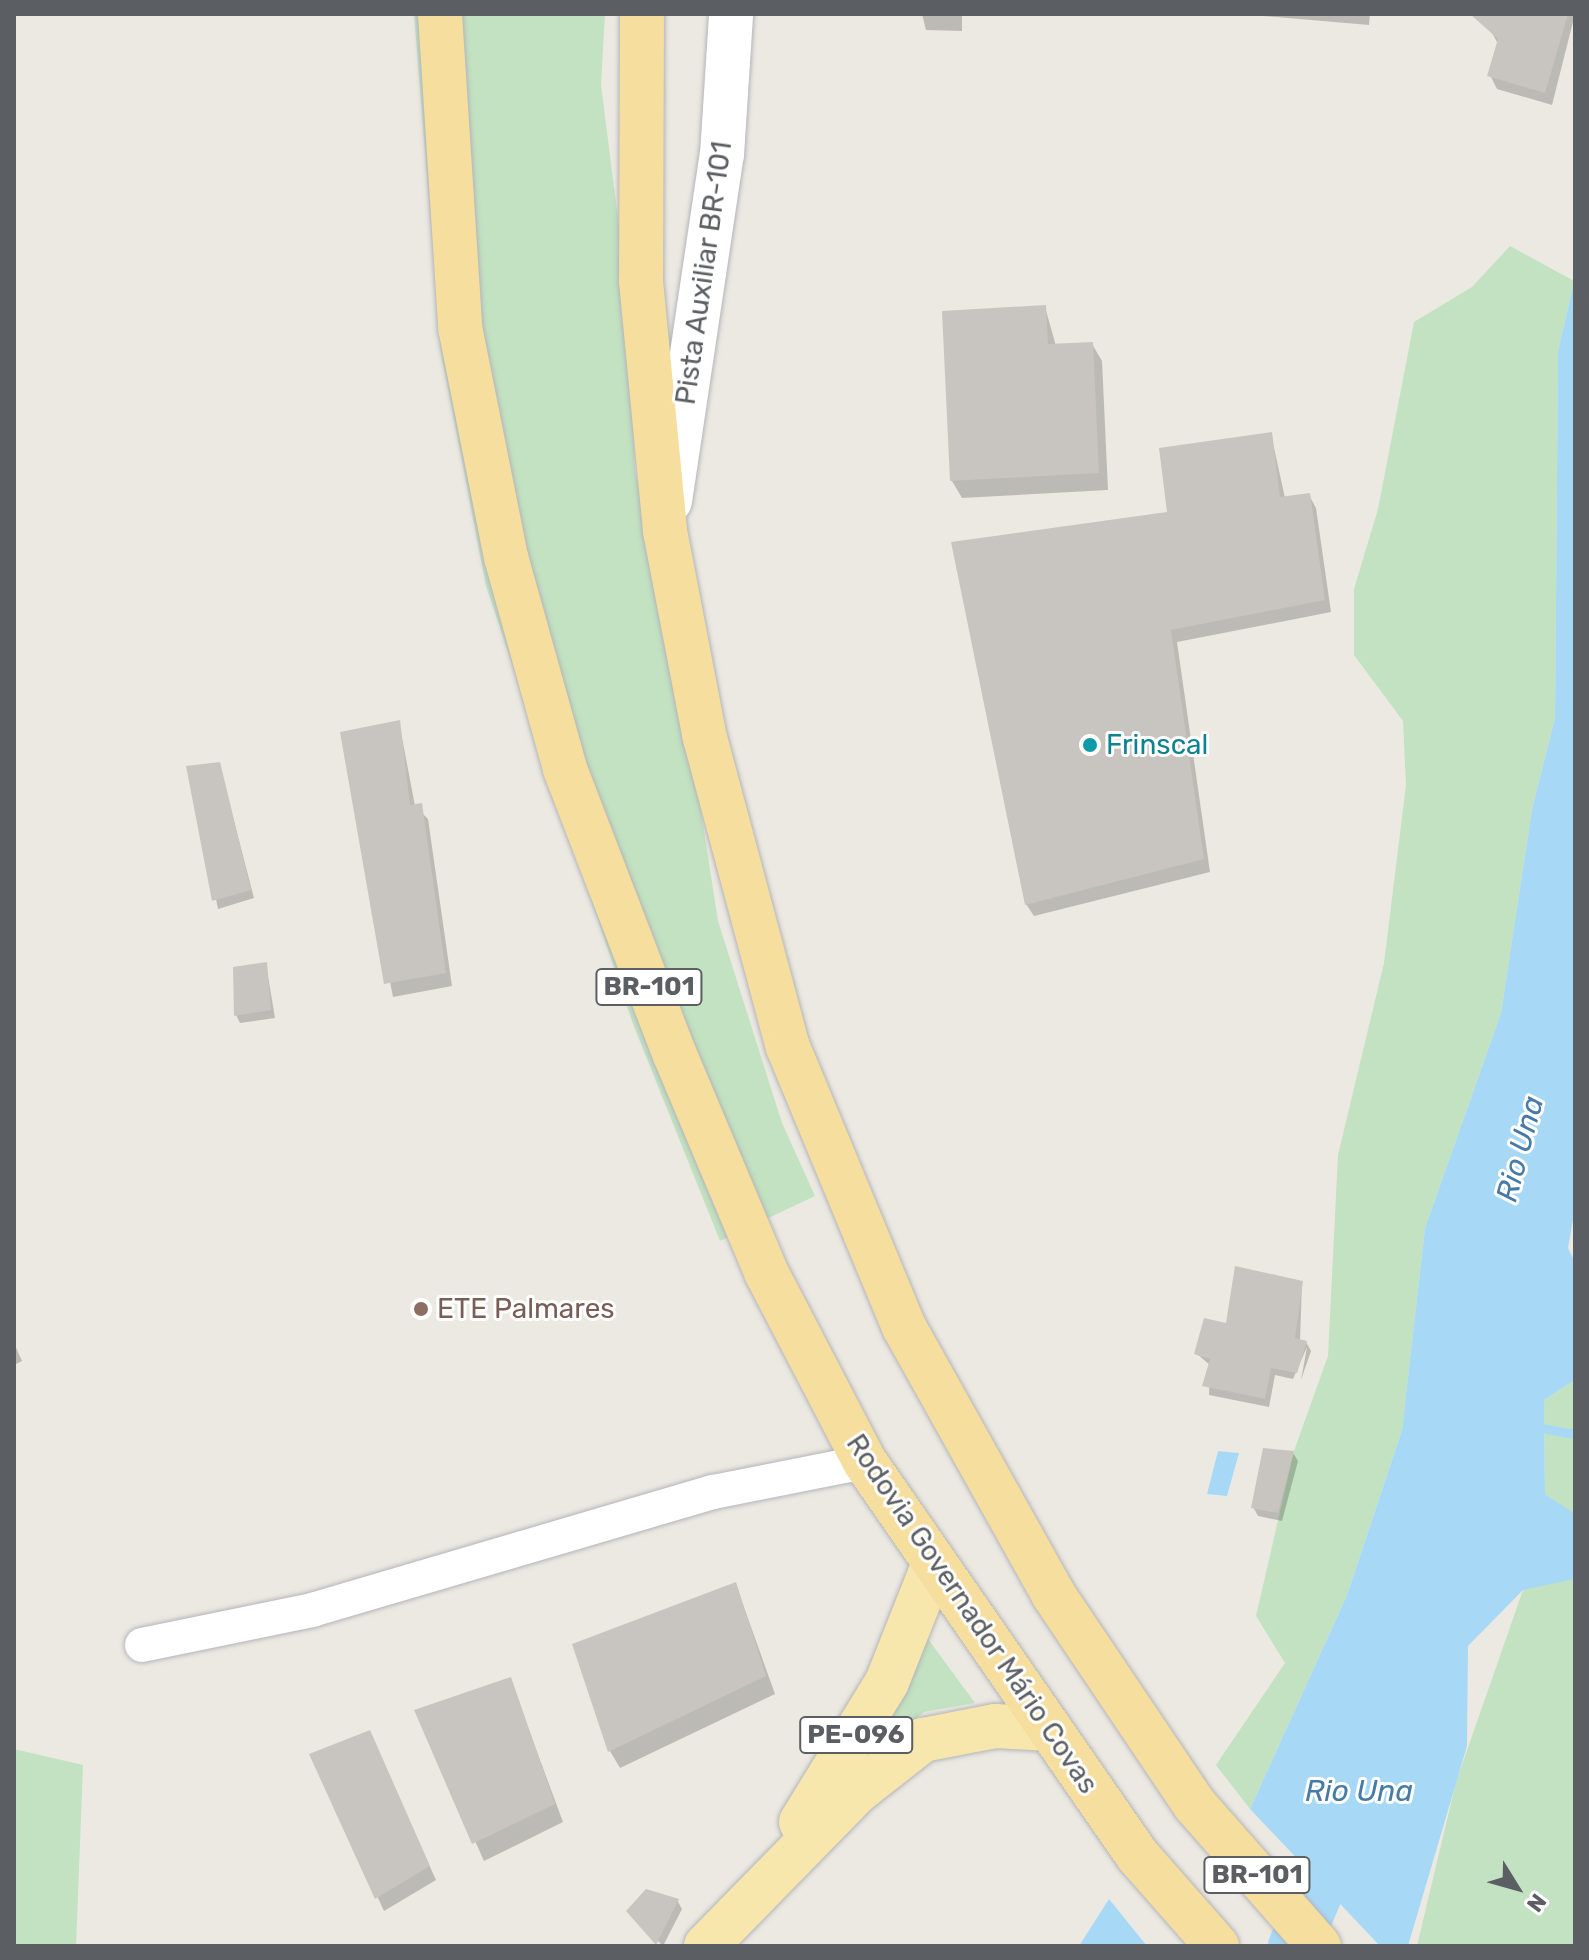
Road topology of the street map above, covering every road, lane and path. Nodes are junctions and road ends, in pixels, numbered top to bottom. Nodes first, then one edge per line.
1 (440, 14) edge
2 (642, 14) edge
3 (731, 14) edge
4 (665, 531) junction
5 (865, 1462) junction
6 (933, 1566) junction
7 (142, 1645) dead end
8 (1050, 1729) junction
9 (754, 1891) junction
10 (706, 1946) edge
11 (1217, 1946) edge
12 (1319, 1946) edge

1 - 5 highway, Rodovia Governador Mário Covas / BR-101
2 - 4 highway, BR-101
3 - 4 main road, Pista Auxiliar BR-101
4 - 12 highway, BR-101
5 - 6 highway, Rodovia Governador Mário Covas / BR-101
5 - 7 street
6 - 8 highway, Rodovia Governador Mário Covas / BR-101
6 - 9 main road, PE-096
8 - 9 main road, PE-096
8 - 11 highway, Rodovia Governador Mário Covas / BR-101
9 - 10 main road, PE-096

